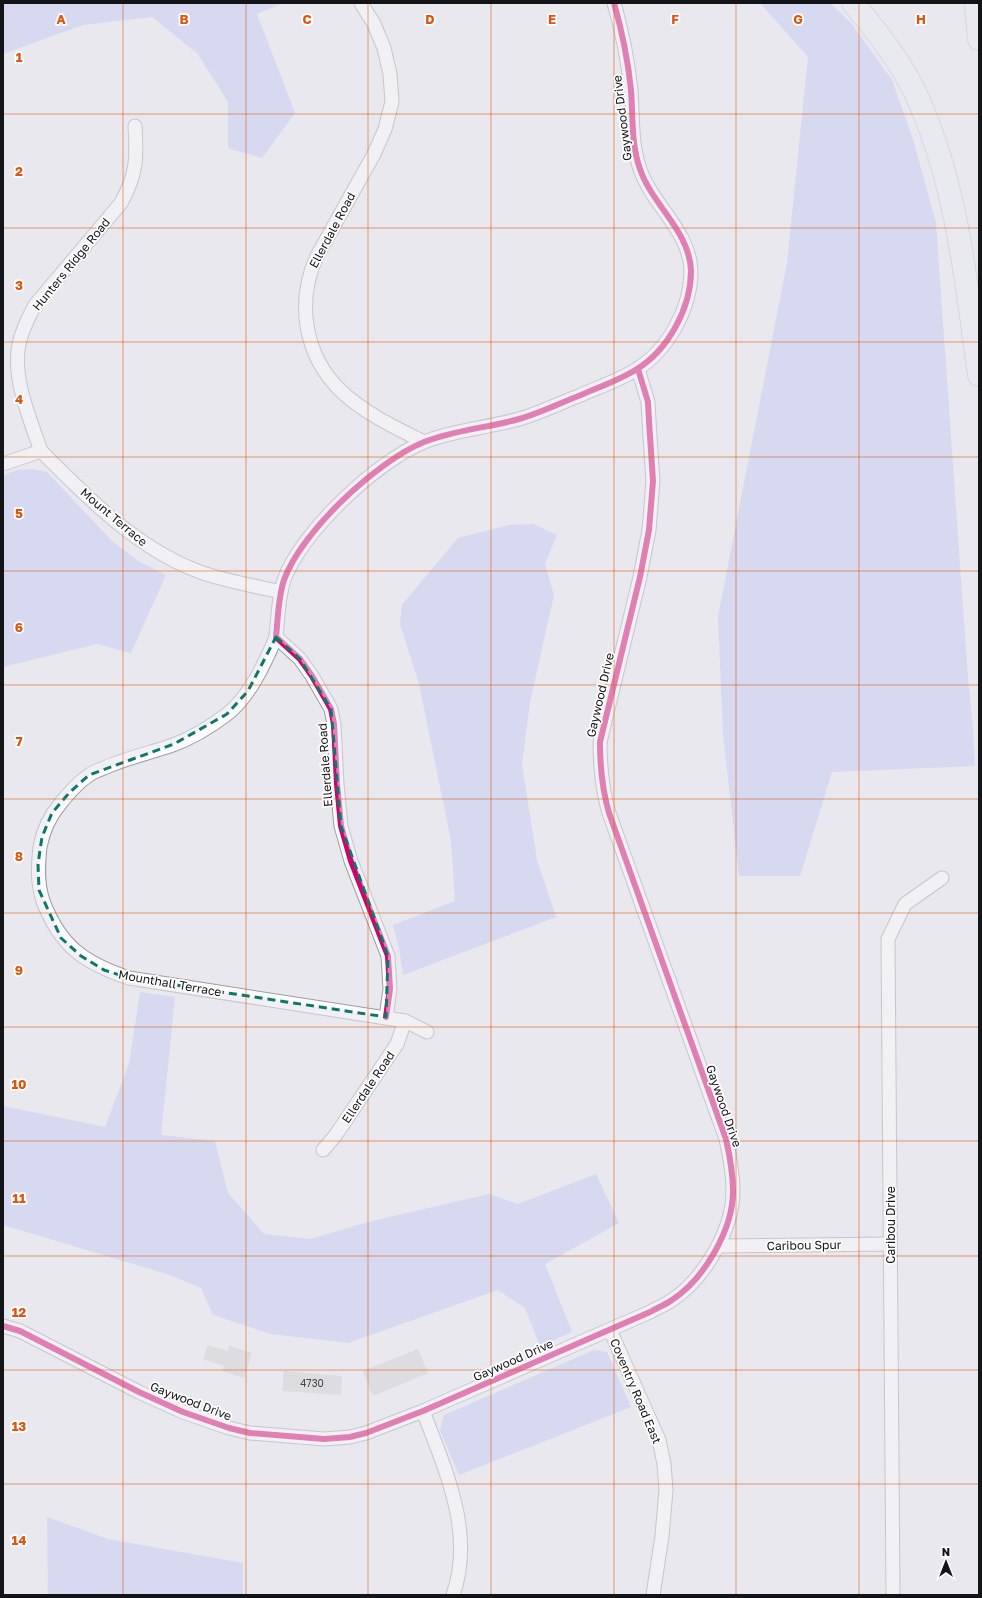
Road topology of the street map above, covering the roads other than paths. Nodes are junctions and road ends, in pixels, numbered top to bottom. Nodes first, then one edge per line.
1 (361, 3) edge
2 (614, 3) edge
3 (853, 3) edge
4 (976, 3) edge
5 (979, 39) edge
6 (135, 126) dead end
7 (638, 369) junction
8 (979, 375) edge
9 (424, 442) junction
10 (41, 451) junction
11 (3, 464) edge
12 (280, 592) junction
13 (276, 637) junction
14 (942, 878) dead end
15 (386, 1018) junction
16 (406, 1021) junction
17 (427, 1032) dead end
18 (323, 1150) dead end
19 (890, 1244) junction
20 (718, 1246) junction
21 (3, 1326) edge
22 (610, 1330) junction
23 (423, 1411) junction
24 (453, 1595) edge
25 (653, 1595) edge
26 (893, 1595) edge

1 - 9 street, Ellerdale Road
2 - 7 street, Gaywood Drive
3 - 8 highway
4 - 5 highway
6 - 10 street, Hunters Ridge Road
7 - 9 street, Gaywood Drive
7 - 20 street, Gaywood Drive
9 - 12 street
10 - 11 street
10 - 12 street, Mount Terrace
12 - 13 street
13 - 15 street, Ellerdale Road
13 - 15 street, Mounthall Terrace
14 - 19 street, Caribou Drive
15 - 16 street, Mounthall Terrace
16 - 17 street, Mounthall Terrace
16 - 18 street, Ellerdale Road
19 - 20 street, Caribou Spur
19 - 26 street, Caribou Drive
20 - 22 street, Gaywood Drive
21 - 23 street, Gaywood Drive
22 - 23 street, Gaywood Drive
22 - 25 street, Coventry Road East
23 - 24 street

